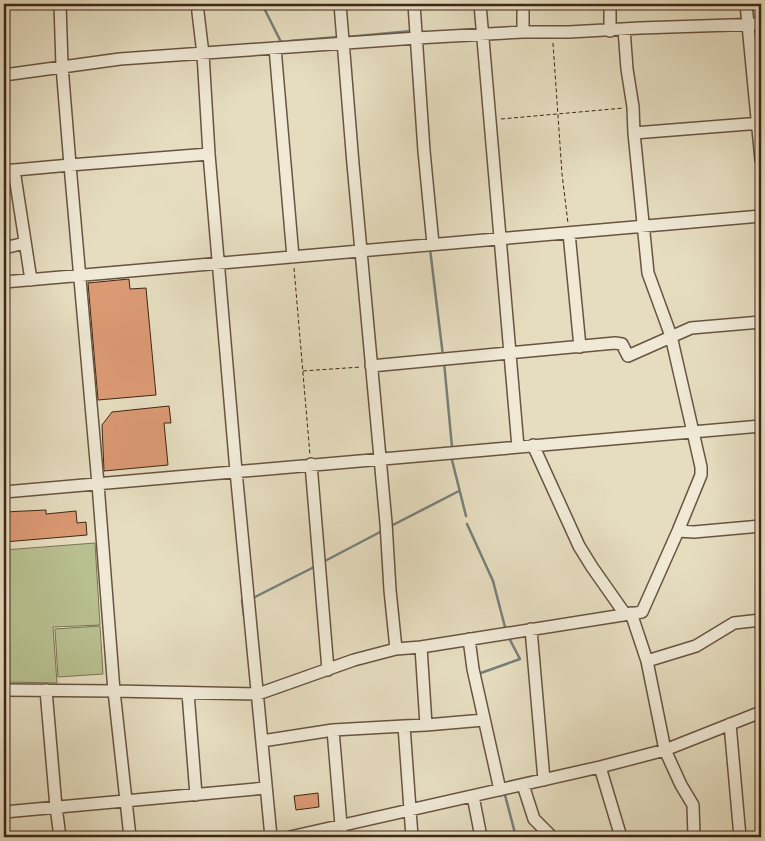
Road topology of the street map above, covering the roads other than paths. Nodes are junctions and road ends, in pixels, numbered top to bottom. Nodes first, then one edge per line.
1 (60, 4) edge
2 (197, 4) edge
3 (340, 4) edge
4 (414, 4) edge
5 (480, 4) edge
6 (523, 4) edge
7 (610, 4) edge
8 (746, 4) edge
9 (748, 24) junction
10 (761, 24) edge
11 (624, 29) junction
12 (610, 31) junction
13 (523, 32) junction
14 (482, 34) junction
15 (417, 38) junction
16 (344, 43) junction
17 (275, 48) junction
18 (203, 54) junction
19 (62, 66) junction
20 (4, 75) edge
21 (759, 123) edge
22 (634, 133) junction
23 (209, 154) junction
24 (761, 160) edge
25 (70, 165) junction
26 (9, 170) edge
27 (761, 216) edge
28 (643, 226) junction
29 (570, 233) junction
30 (500, 238) junction
31 (26, 243) junction
32 (433, 244) junction
33 (4, 248) edge
34 (361, 251) junction
35 (293, 256) junction
36 (219, 262) junction
37 (80, 276) junction
38 (31, 280) junction
39 (4, 282) edge
40 (761, 322) edge
41 (671, 336) junction
42 (580, 347) junction
43 (510, 353) junction
44 (371, 366) junction
45 (761, 426) edge
46 (693, 431) junction
47 (533, 445) junction
48 (518, 447) junction
49 (380, 458) junction
50 (311, 464) junction
51 (236, 471) junction
52 (98, 484) junction
53 (4, 492) edge
54 (761, 526) edge
55 (678, 531) junction
56 (628, 613) junction
57 (761, 620) edge
58 (531, 628) junction
59 (469, 638) junction
60 (421, 647) junction
61 (396, 649) junction
62 (647, 661) junction
63 (328, 670) junction
64 (4, 690) edge
65 (46, 690) junction
66 (114, 691) junction
67 (188, 693) junction
68 (258, 694) junction
69 (761, 712) edge
70 (484, 720) junction
71 (730, 724) junction
72 (426, 725) junction
73 (404, 726) junction
74 (333, 730) junction
75 (262, 741) junction
76 (665, 750) junction
77 (600, 767) junction
78 (544, 780) junction
79 (523, 784) junction
80 (266, 788) junction
81 (500, 790) junction
82 (196, 795) junction
83 (473, 796) junction
84 (126, 800) junction
85 (56, 807) junction
86 (409, 810) junction
87 (4, 812) edge
88 (341, 825) junction
89 (60, 837) edge
90 (130, 837) edge
91 (271, 837) edge
92 (290, 837) edge
93 (342, 837) edge
94 (412, 837) edge
95 (482, 837) edge
96 (551, 837) edge
97 (621, 837) edge
98 (694, 837) edge
99 (740, 837) edge

1 - 19 street
2 - 18 street
3 - 16 street
4 - 15 street
5 - 14 street
6 - 13 street
7 - 12 street
8 - 9 street
9 - 10 street
9 - 11 street
9 - 21 street
11 - 12 street
11 - 22 street
12 - 13 street
13 - 14 street
14 - 15 street
14 - 30 street
15 - 16 street
15 - 32 street
16 - 17 street
16 - 34 street
17 - 18 street
17 - 35 street
18 - 19 street
18 - 23 street
19 - 20 street
19 - 25 street
21 - 22 street
21 - 24 street
22 - 28 street
23 - 25 street
23 - 36 street
25 - 26 street
25 - 37 street
26 - 31 street
27 - 28 street
28 - 29 street
28 - 41 street
29 - 30 street
29 - 42 street
30 - 32 street
30 - 43 street
31 - 33 street
31 - 38 street
32 - 34 street
34 - 35 street
34 - 44 street
35 - 36 street
36 - 37 street
36 - 51 street
37 - 38 street
37 - 52 street
38 - 39 street
40 - 41 street
41 - 42 street
41 - 46 street
42 - 43 street
43 - 44 street
43 - 48 street
44 - 49 street
45 - 46 street
46 - 47 street
46 - 55 street
47 - 48 street
47 - 56 street
48 - 49 street
49 - 50 street
49 - 61 street
50 - 51 street
50 - 63 street
51 - 52 street
51 - 68 street
52 - 53 street
52 - 66 street
54 - 55 street
55 - 56 street
56 - 58 street
56 - 62 street
57 - 62 street
58 - 59 street
58 - 78 street
59 - 60 street
59 - 70 street
60 - 61 street
60 - 72 street
61 - 63 street
62 - 76 street
63 - 68 street
64 - 65 street
65 - 66 street
65 - 85 street
66 - 67 street
66 - 84 street
67 - 68 street
67 - 82 street
68 - 75 street
69 - 71 street
70 - 72 street
70 - 81 street
71 - 76 street
71 - 99 street
72 - 73 street
73 - 74 street
73 - 86 street
74 - 75 street
74 - 88 street
75 - 80 street
76 - 77 street
76 - 98 street
77 - 78 street
77 - 97 street
78 - 79 street
79 - 81 street
79 - 96 street
80 - 82 street
80 - 91 street
81 - 83 street
82 - 84 street
83 - 86 street
83 - 95 street
84 - 85 street
84 - 90 street
85 - 87 street
85 - 89 street
86 - 88 street
86 - 94 street
88 - 92 street
88 - 93 street

